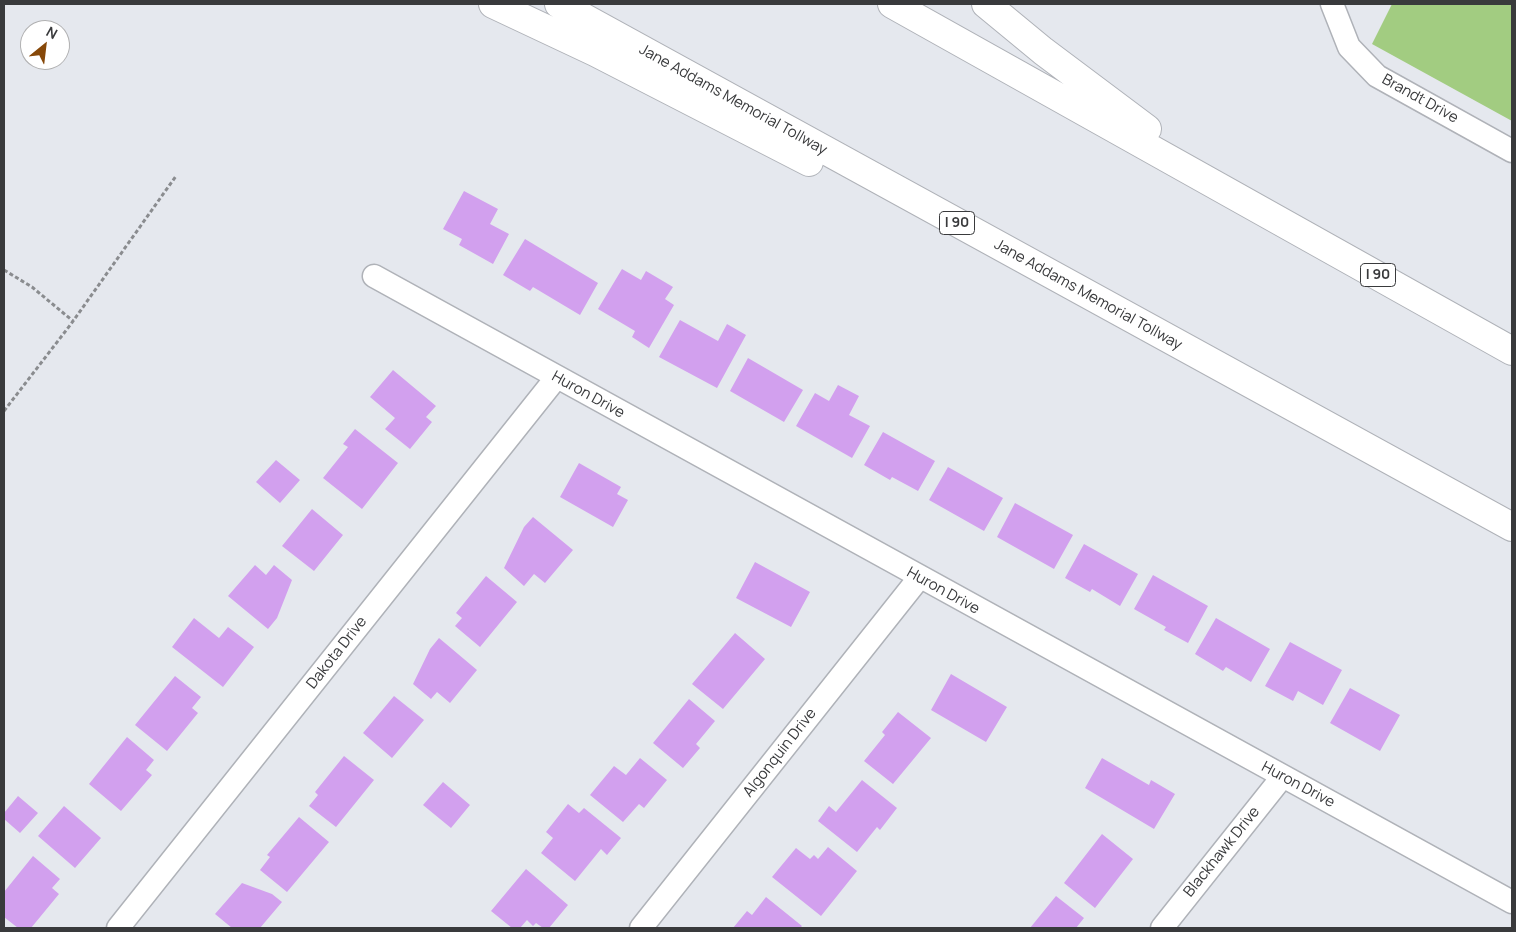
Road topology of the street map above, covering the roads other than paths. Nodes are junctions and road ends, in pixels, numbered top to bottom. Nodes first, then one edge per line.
1 (493, 4) edge
2 (559, 4) edge
3 (892, 4) edge
4 (986, 4) edge
5 (1332, 4) edge
6 (1512, 151) edge
7 (1243, 199) junction
8 (374, 276) dead end
9 (1512, 351) edge
10 (556, 378) junction
11 (1355, 441) junction
12 (1512, 527) edge
13 (919, 578) junction
14 (1283, 776) junction
15 (1512, 902) edge
16 (118, 928) edge
17 (641, 928) edge
18 (1162, 928) edge

1 - 11 highway
2 - 11 highway, Jane Addams Memorial Tollway / I 90
3 - 7 highway, I 90
4 - 7 highway
5 - 6 street, Brandt Drive
7 - 9 highway, I 90
8 - 10 street, Huron Drive
10 - 13 street, Huron Drive
10 - 16 street, Dakota Drive
11 - 12 highway, Jane Addams Memorial Tollway / I 90
13 - 14 street, Huron Drive
13 - 17 street, Algonquin Drive
14 - 15 street, Huron Drive
14 - 18 street, Blackhawk Drive

